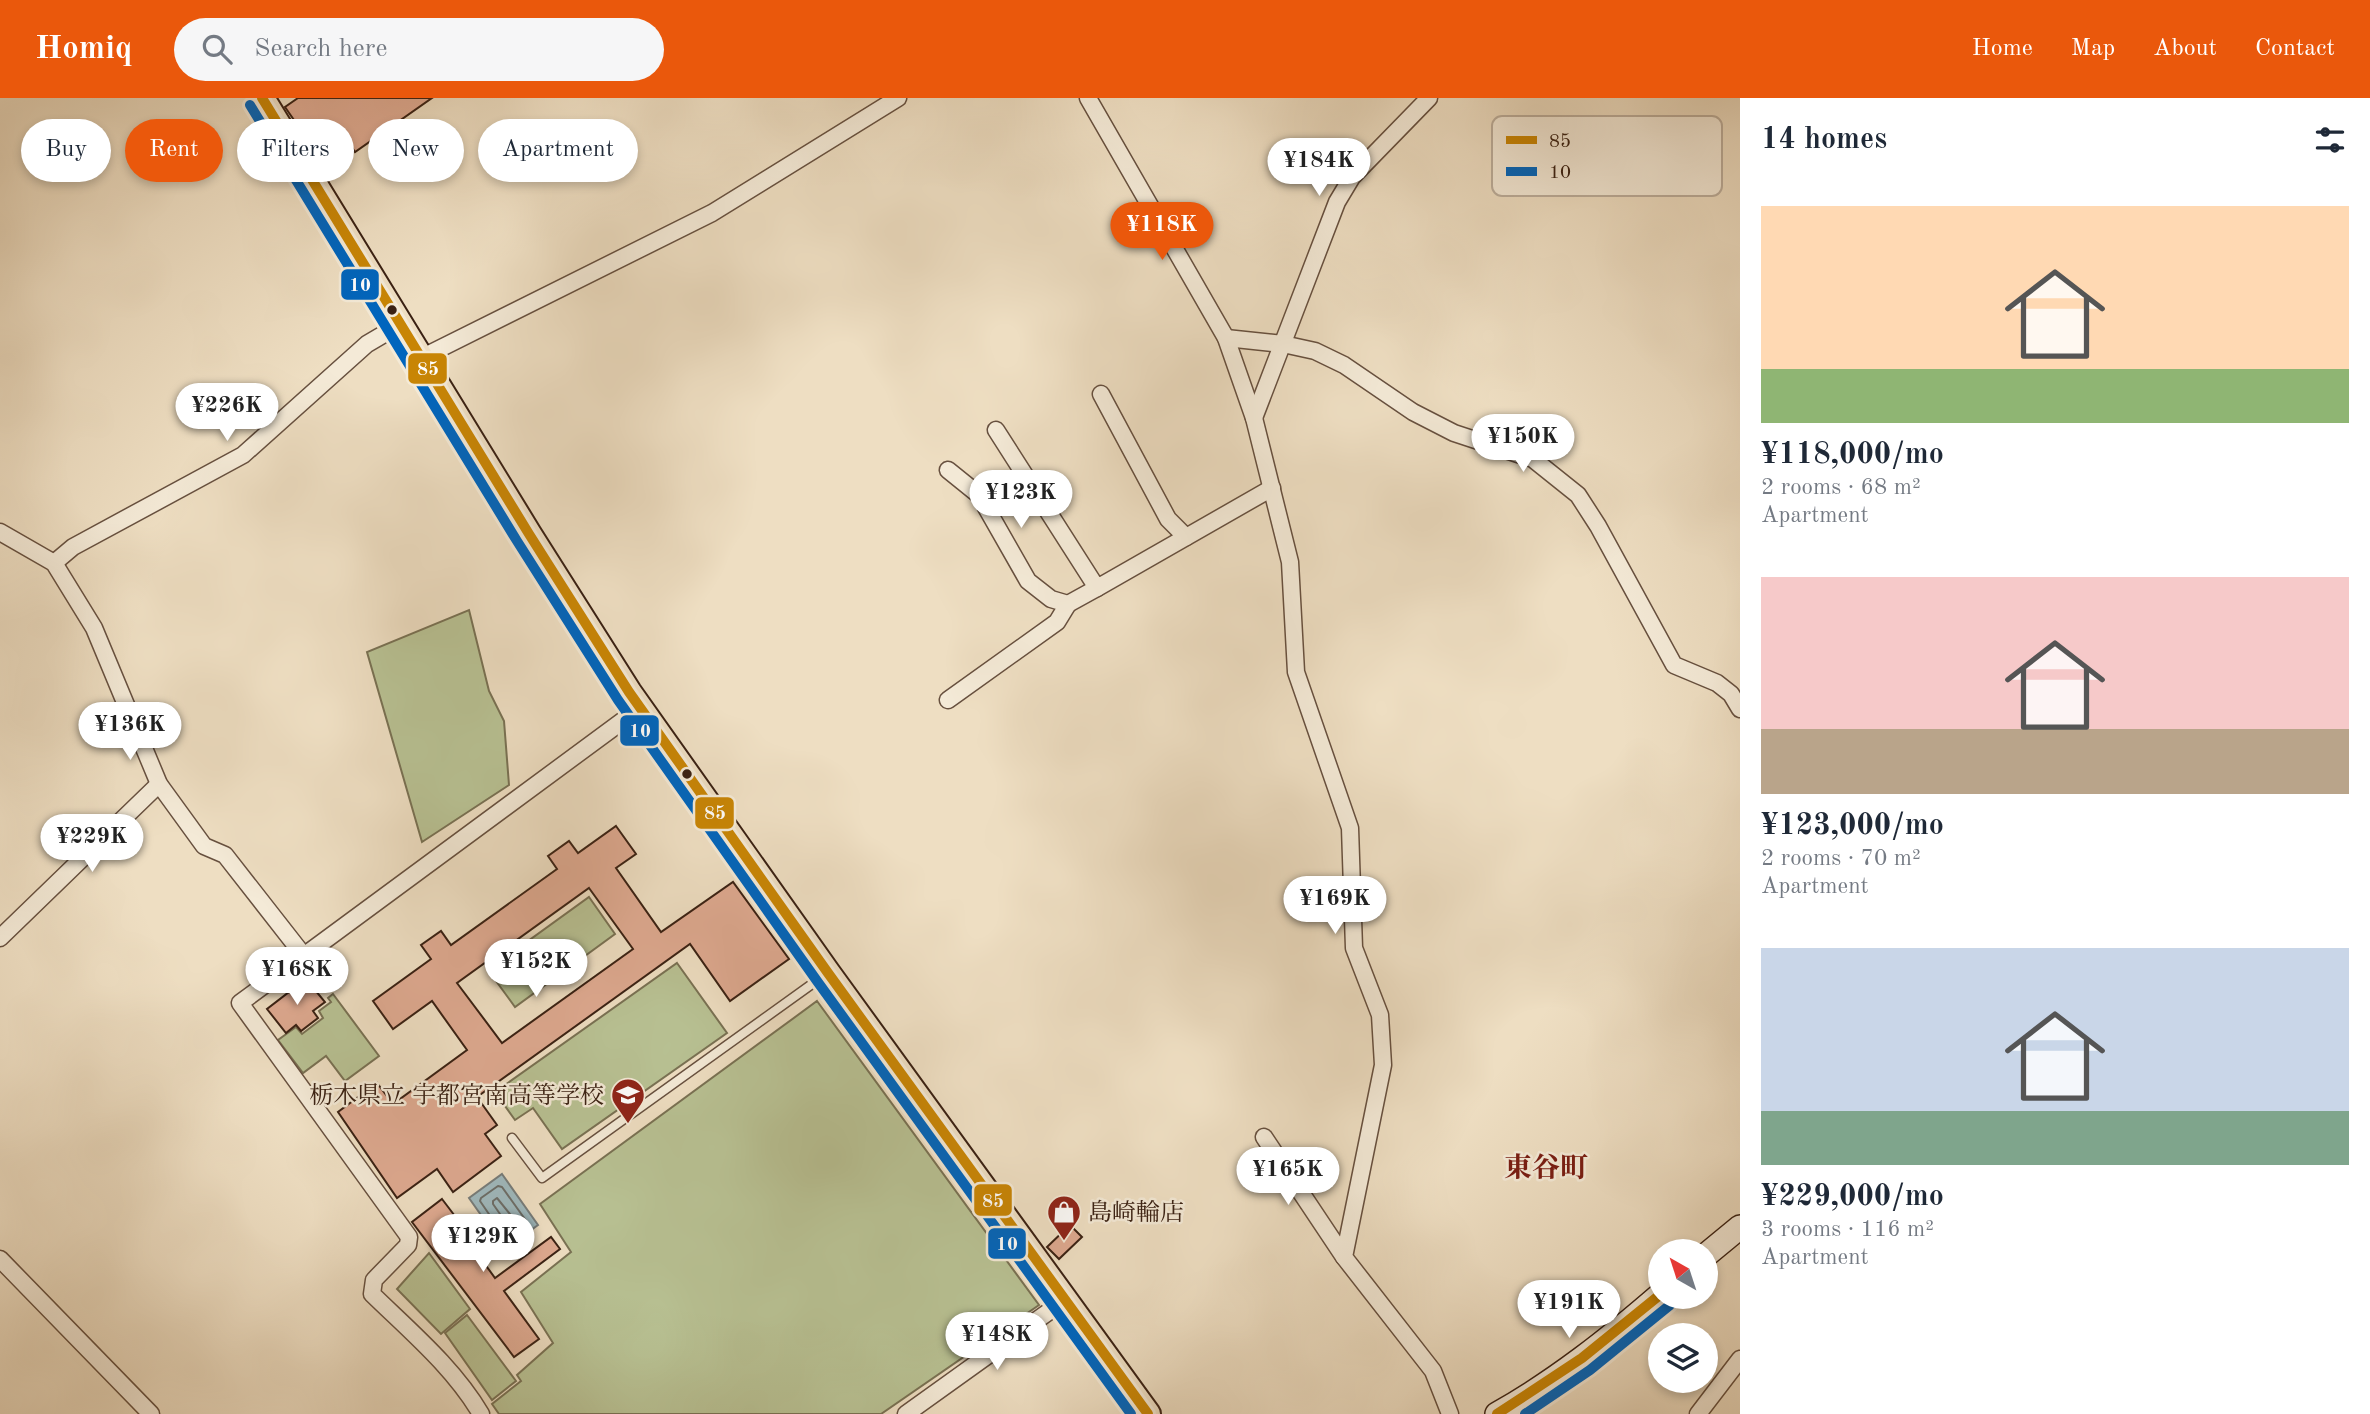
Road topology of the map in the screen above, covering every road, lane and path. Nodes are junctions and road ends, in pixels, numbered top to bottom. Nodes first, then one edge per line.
1 (262, 98) edge
2 (898, 98) edge
3 (1088, 98) edge
4 (1429, 98) edge
5 (401, 324) junction
6 (1226, 338) junction
7 (1283, 344) junction
8 (422, 358) junction
9 (1101, 394) dead end
10 (1254, 418) junction
11 (996, 430) dead end
12 (948, 470) dead end
13 (1272, 488) junction
14 (0, 532) edge
15 (1186, 537) junction
16 (54, 563) junction
17 (1097, 588) junction
18 (1068, 604) junction
19 (948, 700) dead end
20 (640, 708) junction
21 (1740, 709) edge
22 (159, 783) junction
23 (0, 938) edge
24 (304, 956) junction
25 (828, 973) junction
26 (1264, 1137) dead end
27 (512, 1138) dead end
28 (1740, 1227) edge
29 (1718, 1245) edge
30 (1344, 1257) junction
31 (0, 1259) edge
32 (1065, 1300) junction
33 (1648, 1305) edge
34 (1740, 1359) edge
35 (151, 1414) edge
36 (481, 1414) edge
37 (906, 1414) edge
38 (1148, 1414) edge
39 (1450, 1414) edge
40 (1497, 1414) edge
41 (1698, 1414) edge

1 - 5 main road
2 - 8 street
3 - 6 street
4 - 7 street
5 - 8 main road
5 - 16 street
6 - 7 street
6 - 10 street
7 - 10 street
7 - 21 street
8 - 20 main road
9 - 15 street
10 - 13 street
11 - 17 street
12 - 18 street
13 - 15 street
13 - 30 street
14 - 16 street
15 - 17 street
16 - 22 street
17 - 18 street
18 - 19 street
20 - 24 street
20 - 25 main road
22 - 23 street
22 - 24 street
24 - 36 street
25 - 27 lane
25 - 32 main road
26 - 30 street
28 - 29 main road
30 - 39 street
31 - 35 street
32 - 37 street
32 - 38 main road
33 - 40 main road
34 - 41 street

